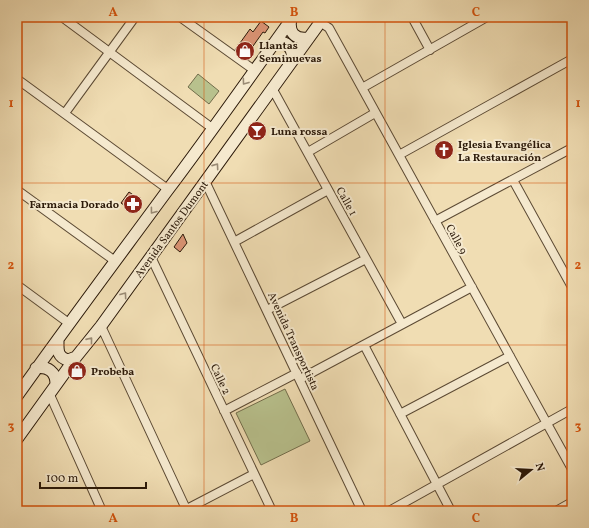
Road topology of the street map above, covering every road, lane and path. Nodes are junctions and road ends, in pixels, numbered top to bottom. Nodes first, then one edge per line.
1 (62, 17) edge
2 (135, 17) edge
3 (180, 17) edge
4 (412, 17) edge
5 (487, 17) edge
6 (292, 18) edge
7 (322, 20) edge
8 (308, 38) junction
9 (273, 44) junction
10 (430, 50) junction
11 (109, 52) junction
12 (572, 59) edge
13 (292, 60) junction
14 (254, 70) junction
15 (17, 79) edge
16 (272, 88) junction
17 (362, 88) junction
18 (65, 113) junction
19 (375, 113) junction
20 (212, 128) junction
21 (572, 148) edge
22 (308, 152) junction
23 (398, 155) junction
24 (513, 180) junction
25 (205, 181) junction
26 (17, 190) edge
27 (169, 190) junction
28 (328, 190) junction
29 (435, 221) junction
30 (234, 242) junction
31 (151, 257) junction
32 (366, 259) junction
33 (115, 261) junction
34 (17, 285) edge
35 (472, 287) junction
36 (572, 287) edge
37 (267, 310) junction
38 (70, 324) junction
39 (402, 324) junction
40 (101, 326) junction
41 (58, 340) junction
42 (364, 345) junction
43 (510, 356) junction
44 (76, 357) junction
45 (36, 368) junction
46 (298, 376) junction
47 (56, 384) junction
48 (18, 394) edge
49 (50, 395) junction
50 (572, 408) edge
51 (224, 411) junction
52 (400, 414) junction
53 (547, 423) junction
54 (17, 439) edge
55 (572, 469) edge
56 (254, 474) junction
57 (437, 484) junction
58 (572, 502) edge
59 (185, 510) edge
60 (102, 511) edge
61 (272, 511) edge
62 (362, 511) edge
63 (389, 511) edge
64 (451, 511) edge
65 (556, 511) edge

1 - 11 street
2 - 11 street
3 - 14 street
4 - 10 street
5 - 10 street
6 - 8 main road
6 - 9 main road
7 - 8 main road, Avenida Santos Dumont
7 - 17 street, Calle 9
8 - 13 main road, Avenida Santos Dumont
9 - 13 main road
9 - 14 main road
10 - 17 street
11 - 18 street
11 - 20 street
12 - 23 street
13 - 16 main road, Avenida Santos Dumont
14 -> 20 main road
15 - 18 street
16 - 22 street, Calle 1
25 -> 16 main road, Avenida Santos Dumont
17 - 19 street, Calle 9
18 - 27 street
19 - 22 street
19 - 23 street, Calle 9
20 - 27 main road
21 - 24 street
22 - 28 street, Calle 1
23 - 29 street, Calle 9
24 - 29 street
24 - 36 street
25 - 30 street, Avenida Transportista
25 - 31 main road, Avenida Santos Dumont
26 - 33 street
27 -> 33 main road
28 - 30 street
28 - 32 street, Calle 1
29 - 35 street, Calle 9
30 - 37 street, Avenida Transportista
40 -> 31 main road, Avenida Santos Dumont
31 - 51 street, Calle 2
32 - 37 street
32 - 39 street, Calle 1
33 - 38 main road
34 - 38 street
35 - 39 street
35 - 43 street, Calle 9
37 - 46 street, Avenida Transportista
38 - 41 main road
39 - 42 street
44 -> 40 main road, Avenida Santos Dumont
40 - 59 street
41 - 44 main road
41 - 45 main road
42 - 46 street
42 - 52 street
43 - 52 street
43 - 53 street, Calle 9
44 - 47 main road, Avenida Santos Dumont
45 - 47 main road
45 - 48 main road
46 - 51 street
46 - 62 street, Avenida Transportista
47 - 49 main road, Avenida Santos Dumont
49 - 54 main road, Avenida Santos Dumont
49 - 60 street
50 - 53 street
51 - 56 street, Calle 2
52 - 57 street
53 - 55 street, Calle 9
53 - 57 street
56 - 59 street
56 - 61 street, Calle 2
57 - 63 street
57 - 64 street
58 - 65 street

